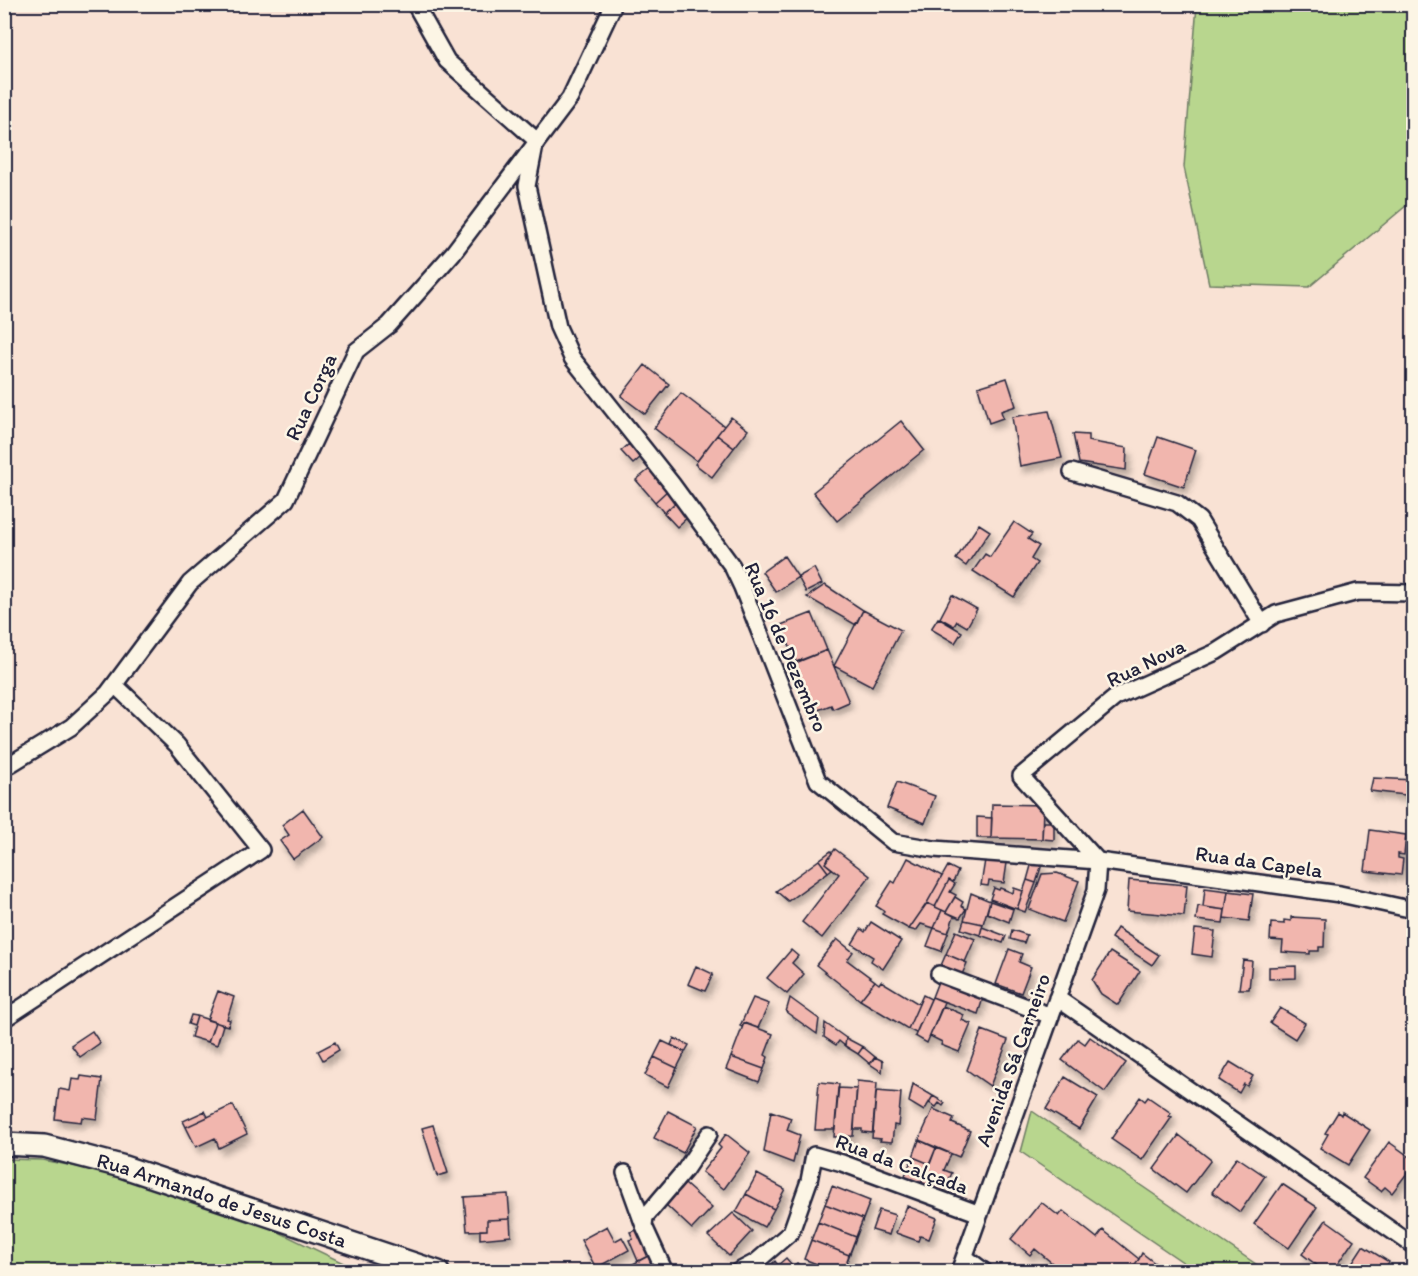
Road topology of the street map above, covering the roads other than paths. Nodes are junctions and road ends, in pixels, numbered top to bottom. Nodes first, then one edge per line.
1 (415, 4) edge
2 (614, 4) edge
3 (536, 140) junction
4 (1072, 472) dead end
5 (1413, 593) edge
6 (1262, 624) junction
7 (115, 685) junction
8 (4, 768) edge
9 (1098, 861) junction
10 (1413, 910) edge
11 (939, 974) dead end
12 (1057, 998) junction
13 (1051, 1016) junction
14 (4, 1019) edge
15 (709, 1134) dead end
16 (4, 1144) edge
17 (625, 1173) dead end
18 (980, 1214) junction
19 (644, 1226) junction
20 (1413, 1246) edge
21 (965, 1257) junction
22 (438, 1272) edge
23 (665, 1272) edge
24 (736, 1272) edge
25 (959, 1272) edge
26 (985, 1272) edge

1 - 3 street
2 - 3 street, Rua Corga
3 - 7 street, Rua Corga
3 - 9 street, Rua 16 de Dezembro
4 - 6 street
5 - 6 street, Rua Nova
6 - 9 street, Rua Nova
7 - 8 street, Rua Corga
7 - 14 street
9 - 10 street, Rua da Capela
9 - 12 street, Avenida Sá Carneiro
11 - 13 street
12 - 13 street, Avenida Sá Carneiro
12 - 20 street
13 - 18 street, Avenida Sá Carneiro
15 - 19 street
16 - 22 street, Rua Armando de Jesus Costa
17 - 19 street
18 - 21 street, Avenida Sá Carneiro
18 - 24 street, Rua da Calçada
19 - 23 street
21 - 25 street, Avenida Sá Carneiro
21 - 26 street

